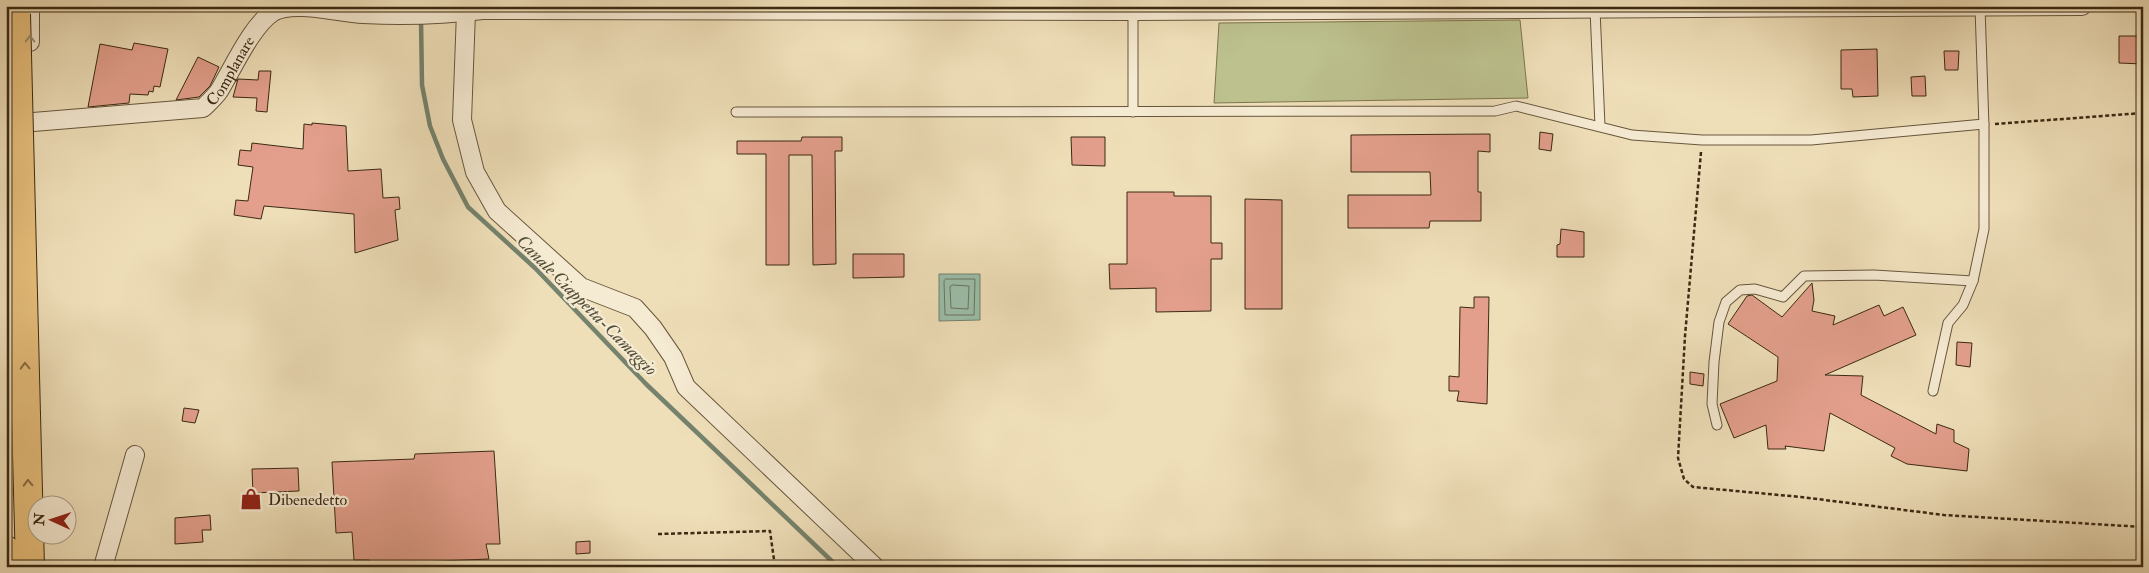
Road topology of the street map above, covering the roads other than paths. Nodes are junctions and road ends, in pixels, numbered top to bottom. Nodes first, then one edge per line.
1 (16, 6) edge
2 (30, 6) edge
3 (2082, 6) edge
4 (1980, 7) edge
5 (1595, 9) junction
6 (1133, 11) junction
7 (466, 12) junction
8 (736, 112) dead end
9 (1134, 112) junction
10 (30, 122) junction
11 (6, 124) edge
12 (1984, 124) junction
13 (1600, 126) junction
14 (1973, 281) junction
15 (1933, 391) dead end
16 (1717, 425) dead end
17 (135, 455) dead end
18 (6, 550) edge
19 (7, 567) edge
20 (30, 567) edge
21 (103, 567) edge
22 (875, 567) edge

20 -> 1 highway, bridge
10 -> 2 street
3 - 4 street, Complanare
4 - 5 street, Complanare
4 - 12 lane
5 - 6 street, Complanare
5 - 13 lane
6 - 7 street, Complanare
6 - 9 lane
7 - 10 street, Complanare
7 - 22 street
8 - 9 lane
9 - 13 lane
10 - 11 street, Complanare
12 - 13 lane
12 - 14 lane
14 - 15 lane
14 - 16 lane
17 - 21 street
18 - 19 highway

